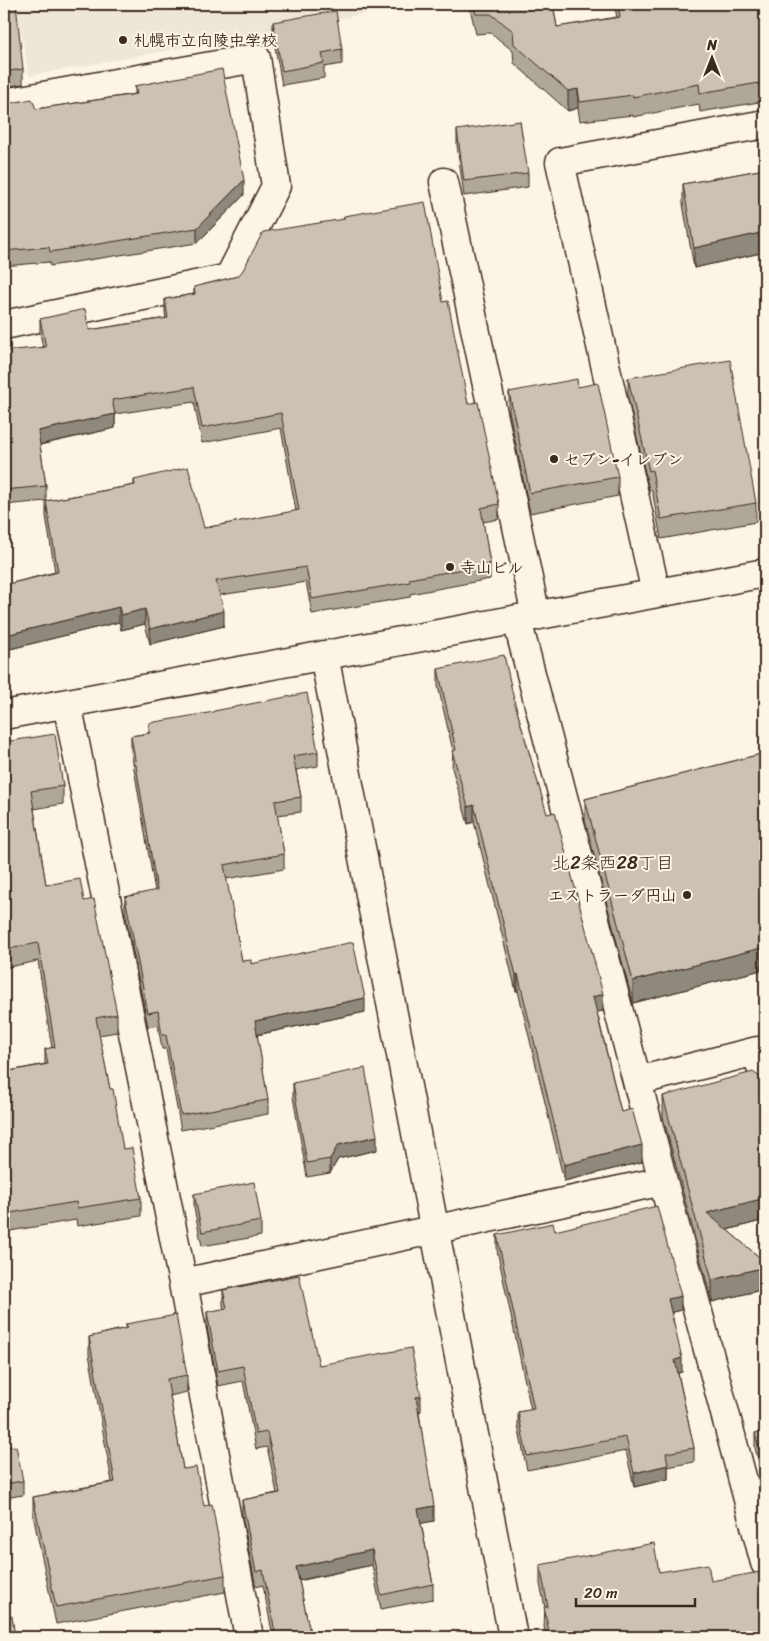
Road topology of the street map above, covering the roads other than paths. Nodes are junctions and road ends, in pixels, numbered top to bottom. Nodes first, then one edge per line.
1 (4, 103) edge
2 (765, 124) edge
3 (444, 182) dead end
4 (4, 325) edge
5 (765, 573) edge
6 (656, 593) junction
7 (527, 618) junction
8 (324, 655) junction
9 (68, 703) junction
10 (4, 715) edge
11 (637, 1081) junction
12 (765, 1084) edge
13 (663, 1181) junction
14 (436, 1230) junction
15 (183, 1283) junction
16 (765, 1563) edge
17 (249, 1637) edge
18 (513, 1637) edge

1 - 4 street
2 - 6 street
3 - 7 street
5 - 6 street
6 - 7 street
7 - 8 street
7 - 11 street
8 - 9 street
8 - 14 street
9 - 10 street
9 - 15 street
11 - 12 street
11 - 13 street
13 - 14 street
13 - 16 street
14 - 15 street
14 - 18 street
15 - 17 street

